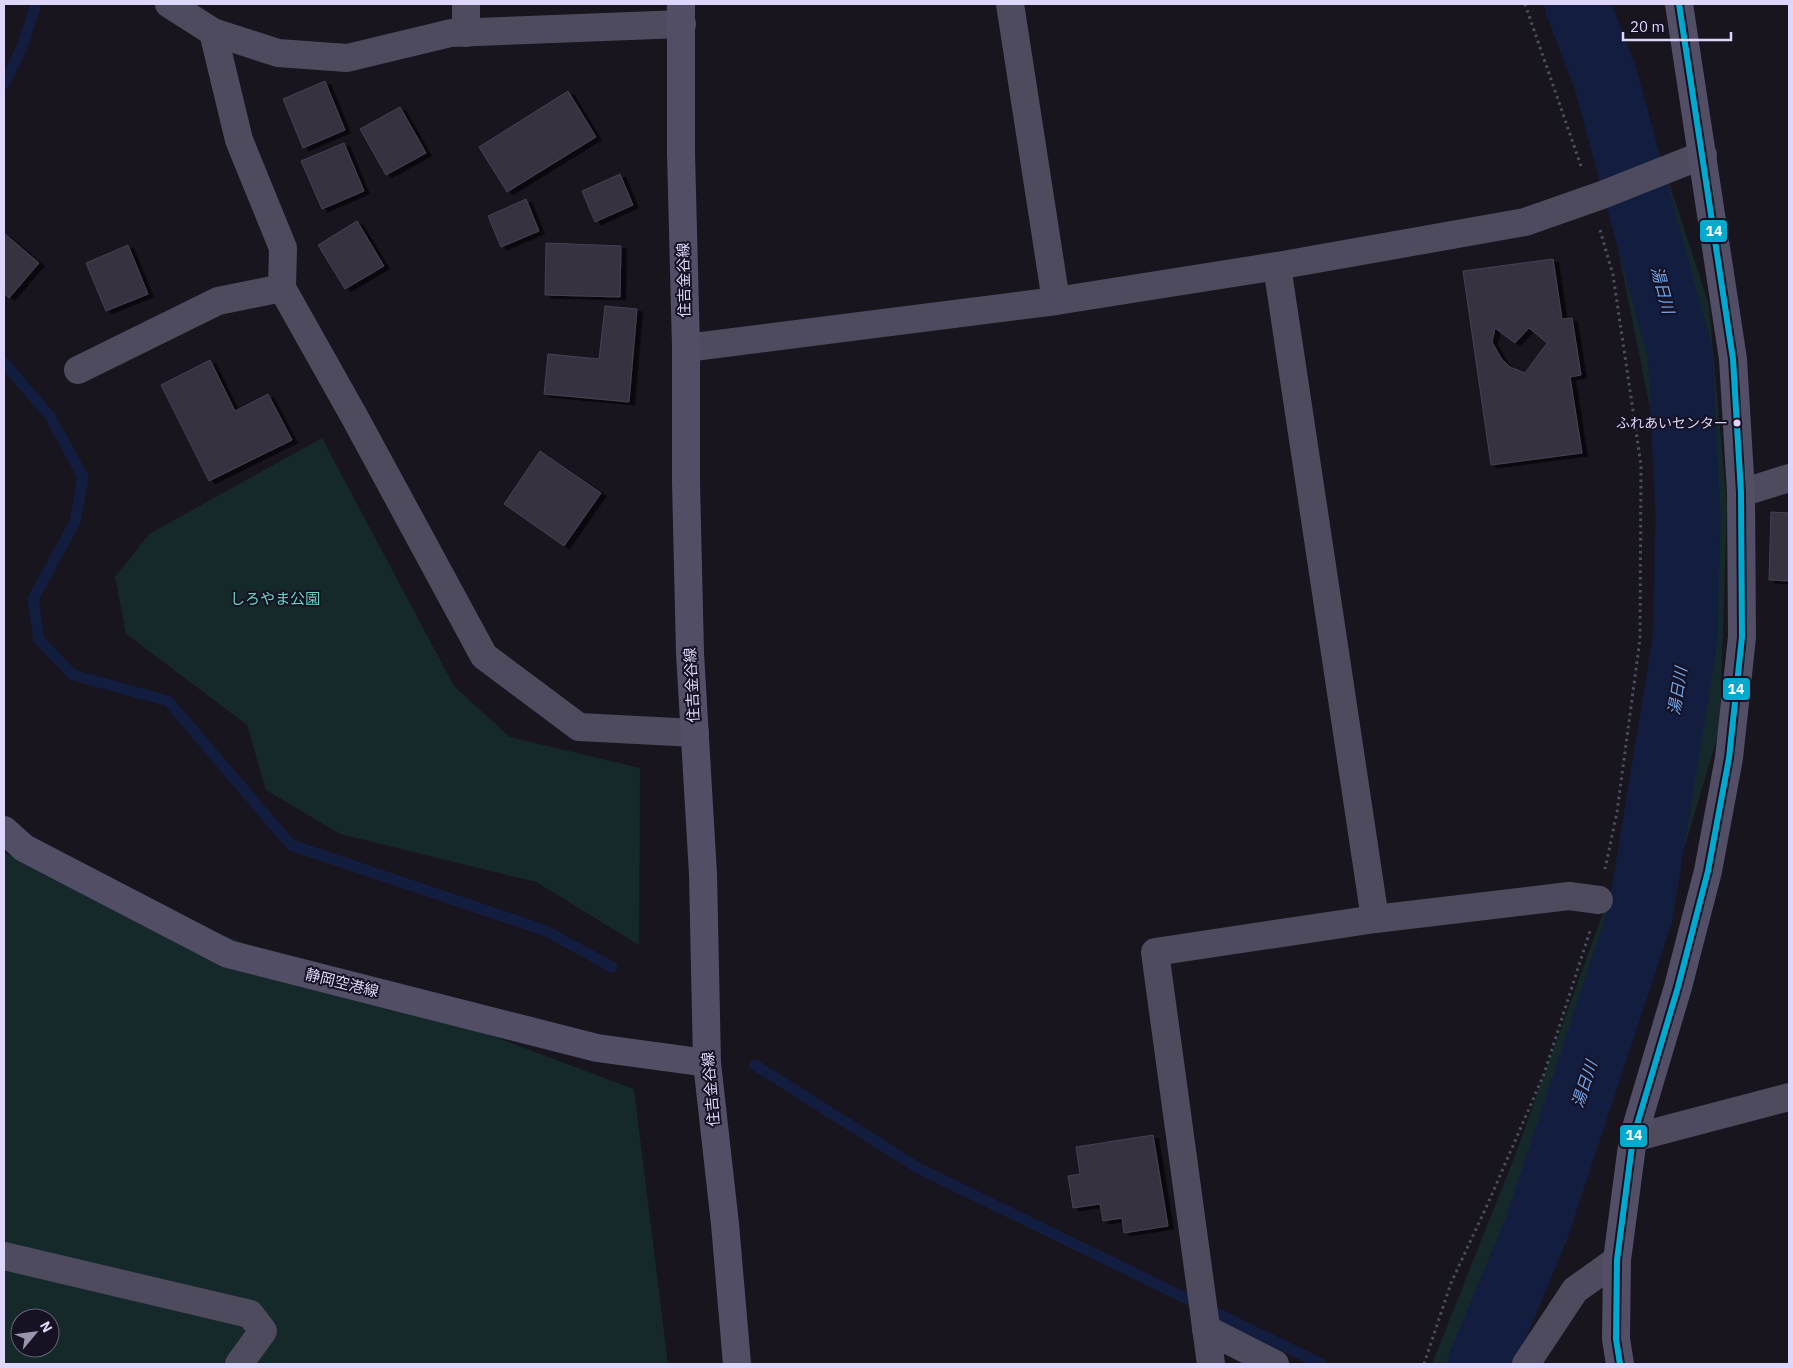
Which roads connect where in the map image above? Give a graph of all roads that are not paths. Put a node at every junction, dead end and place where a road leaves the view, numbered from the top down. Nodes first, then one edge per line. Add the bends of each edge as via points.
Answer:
1 (169, 4) edge
2 (466, 4) edge
3 (1010, 4) edge
4 (1679, 4) edge
5 (682, 14) edge
6 (213, 32) junction
7 (466, 33) junction
8 (1703, 155) junction
9 (1278, 266) junction
10 (282, 288) junction
11 (1056, 301) junction
12 (686, 348) junction
13 (78, 370) dead end
14 (1789, 478) edge
15 (1741, 493) junction
16 (695, 733) junction
17 (4, 830) edge
18 (1599, 900) road end
19 (1375, 919) junction
20 (707, 1063) junction
21 (1789, 1097) edge
22 (1633, 1138) junction
23 (4, 1256) edge
24 (1617, 1260) junction
25 (1205, 1325) junction
26 (239, 1364) edge
27 (737, 1364) edge
28 (1211, 1364) edge
29 (1275, 1364) edge
30 (1526, 1364) edge
31 (1620, 1364) edge

1 - 6 street
2 - 7 street
3 - 11 street
4 - 8 main road
5 - 7 street
5 - 12 main road, 住吉金谷線 via 681,153
6 - 7 street via 278,53 347,58
6 - 10 street via 239,140 283,248
8 - 9 street via 1525,222
8 - 15 main road via 1733,359
9 - 11 street
9 - 19 street
10 - 13 street via 218,301
10 - 16 street via 484,656 579,726
11 - 12 street
12 - 16 main road, 住吉金谷線 via 686,492
14 - 15 street
15 - 22 main road via 1742,637 1730,758 1708,871
16 - 20 main road, 住吉金谷線 via 703,874
17 - 20 main road, 静岡空港線 via 24,848 228,954 597,1048
18 - 19 street via 1570,896
19 - 25 street via 1155,952
20 - 27 main road, 住吉金谷線
21 - 22 street
22 - 24 main road
23 - 26 street via 250,1314 263,1332
24 - 30 street via 1575,1290
24 - 31 main road via 1616,1339
25 - 28 street
25 - 29 street

